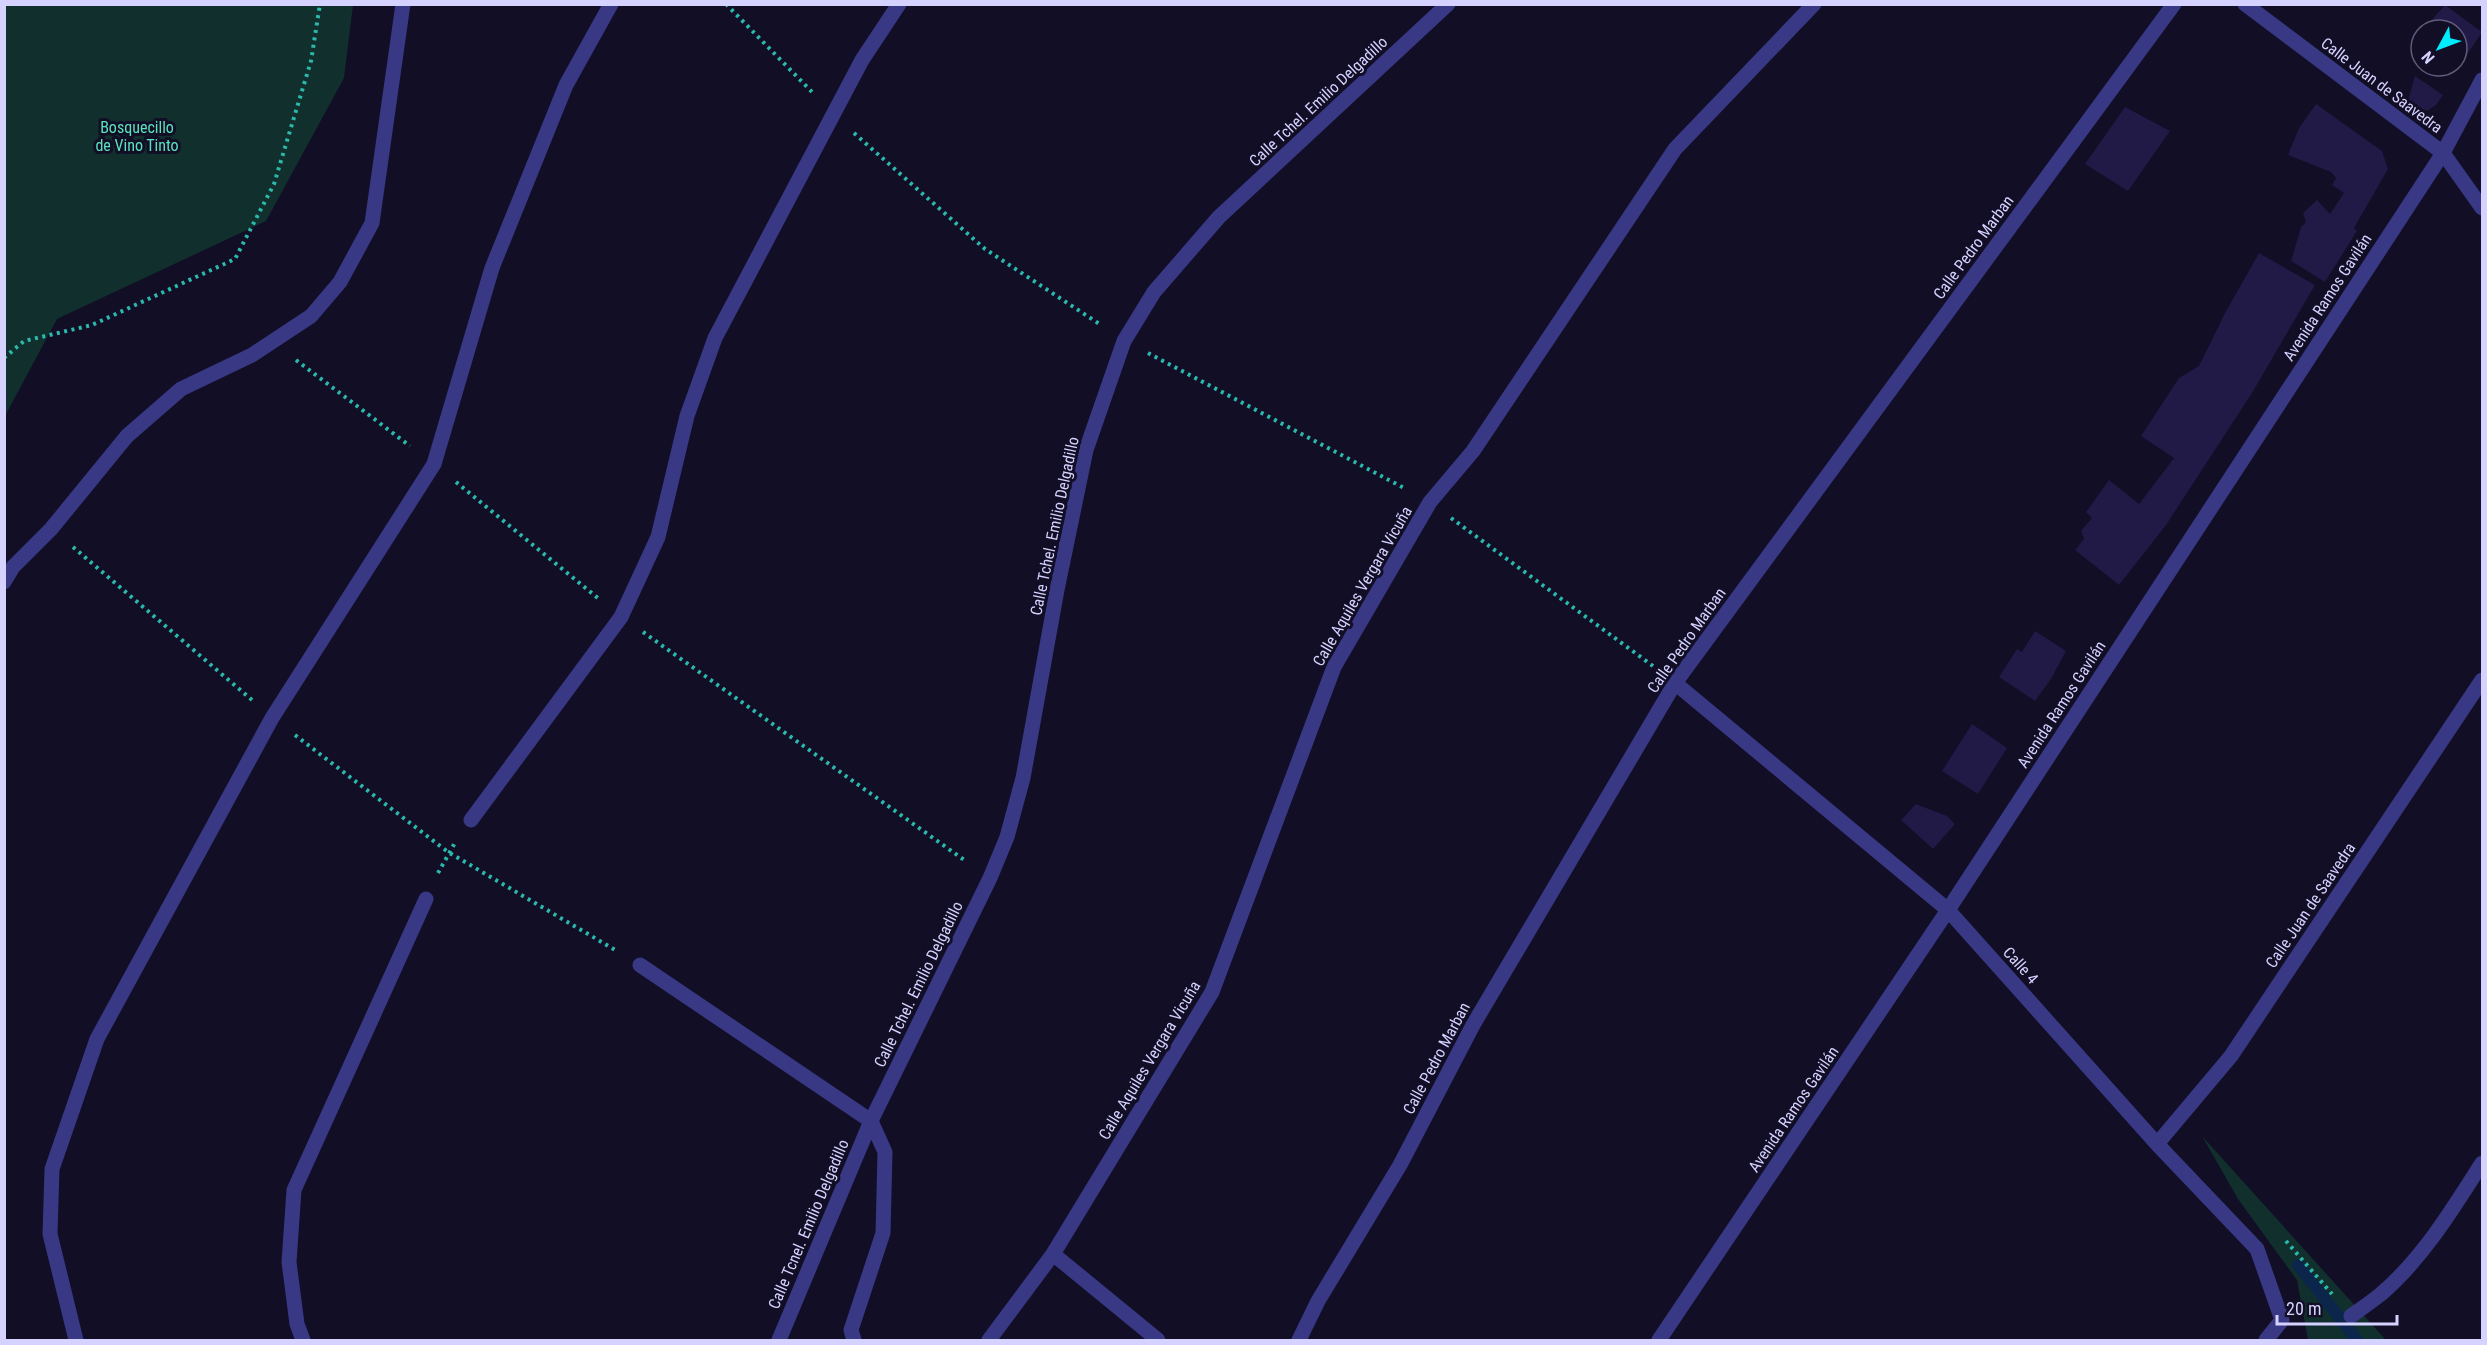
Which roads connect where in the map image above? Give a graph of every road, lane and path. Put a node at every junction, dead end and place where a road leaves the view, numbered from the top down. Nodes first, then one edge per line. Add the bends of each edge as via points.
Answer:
1 (320, 4) edge
2 (404, 4) edge
3 (611, 4) edge
4 (726, 4) edge
5 (899, 4) edge
6 (1448, 4) edge
7 (1814, 4) edge
8 (2174, 4) edge
9 (2245, 4) edge
10 (2482, 80) edge
11 (834, 114) junction
12 (2443, 153) junction
13 (2482, 208) edge
14 (1124, 341) junction
15 (4, 358) edge
16 (1430, 502) junction
17 (51, 529) junction
18 (4, 582) edge
19 (621, 617) junction
20 (2482, 680) edge
21 (1675, 683) junction
22 (272, 718) junction
23 (471, 820) joint
24 (448, 852) junction
25 (990, 878) junction
26 (426, 899) joint
27 (1948, 910) junction
28 (640, 965) joint
29 (871, 1121) junction
30 (2157, 1144) junction
31 (2482, 1163) edge
32 (2283, 1237) dead end
33 (1053, 1254) junction
34 (2351, 1316) joint
35 (76, 1341) edge
36 (303, 1341) edge
37 (779, 1341) edge
38 (854, 1341) edge
39 (989, 1341) edge
40 (1158, 1341) edge
41 (1299, 1341) edge
42 (1659, 1341) edge
43 (2266, 1341) edge

1 - 15 path via 311,61 274,184 236,259 92,325 24,341
2 - 17 street via 372,223 340,282 311,316 252,354 181,389 127,436
3 - 22 street via 566,85 492,268 434,464
4 - 11 path
5 - 11 street via 862,60
6 - 14 street, Calle Tchel. Emilio Delgadillo via 1219,217 1154,292
7 - 16 street, Calle Aquiles Vergara Vicuña via 1675,148 1473,451
8 - 21 street, Calle Pedro Marban
9 - 12 street, Calle Juan de Saavedra
10 - 12 street, Avenida Ramos Gavilán
11 - 14 path via 985,249
11 - 19 street via 715,338 687,416 658,537
12 - 13 street, Calle Juan de Saavedra
12 - 27 street, Avenida Ramos Gavilán
14 - 16 path
14 - 25 street, Calle Tchel. Emilio Delgadillo via 1086,450 1023,778 1007,837
16 - 21 path
16 - 33 street, Calle Aquiles Vergara Vicuña via 1334,667 1212,992
17 - 18 street via 13,567
17 - 22 path
19 - 23 street
19 - 25 path
20 - 30 street, Calle Juan de Saavedra via 2231,1056
21 - 27 street, Calle 4
21 - 41 street, Calle Pedro Marban via 1473,1025 1400,1165 1318,1301
22 - 24 path
22 - 35 street via 97,1039 52,1169 50,1234
23 - 24 path
24 - 26 path
24 - 28 path
25 - 29 street, Calle Tchel. Emilio Delgadillo
26 - 36 street via 294,1190 289,1262
27 - 30 street, Calle 4
27 - 42 street, Avenida Ramos Gavilán
28 - 29 street
29 - 37 street, Calle Tcnel. Emilio Delgadillo
29 - 38 street via 885,1152 883,1233 851,1330
30 - 43 street, Calle 4 via 2257,1249 2282,1320
31 - 34 street via 2414,1260 2382,1293
32 - 34 path
33 - 39 street, Calle Aquiles Vergara Vicuña
33 - 40 street

